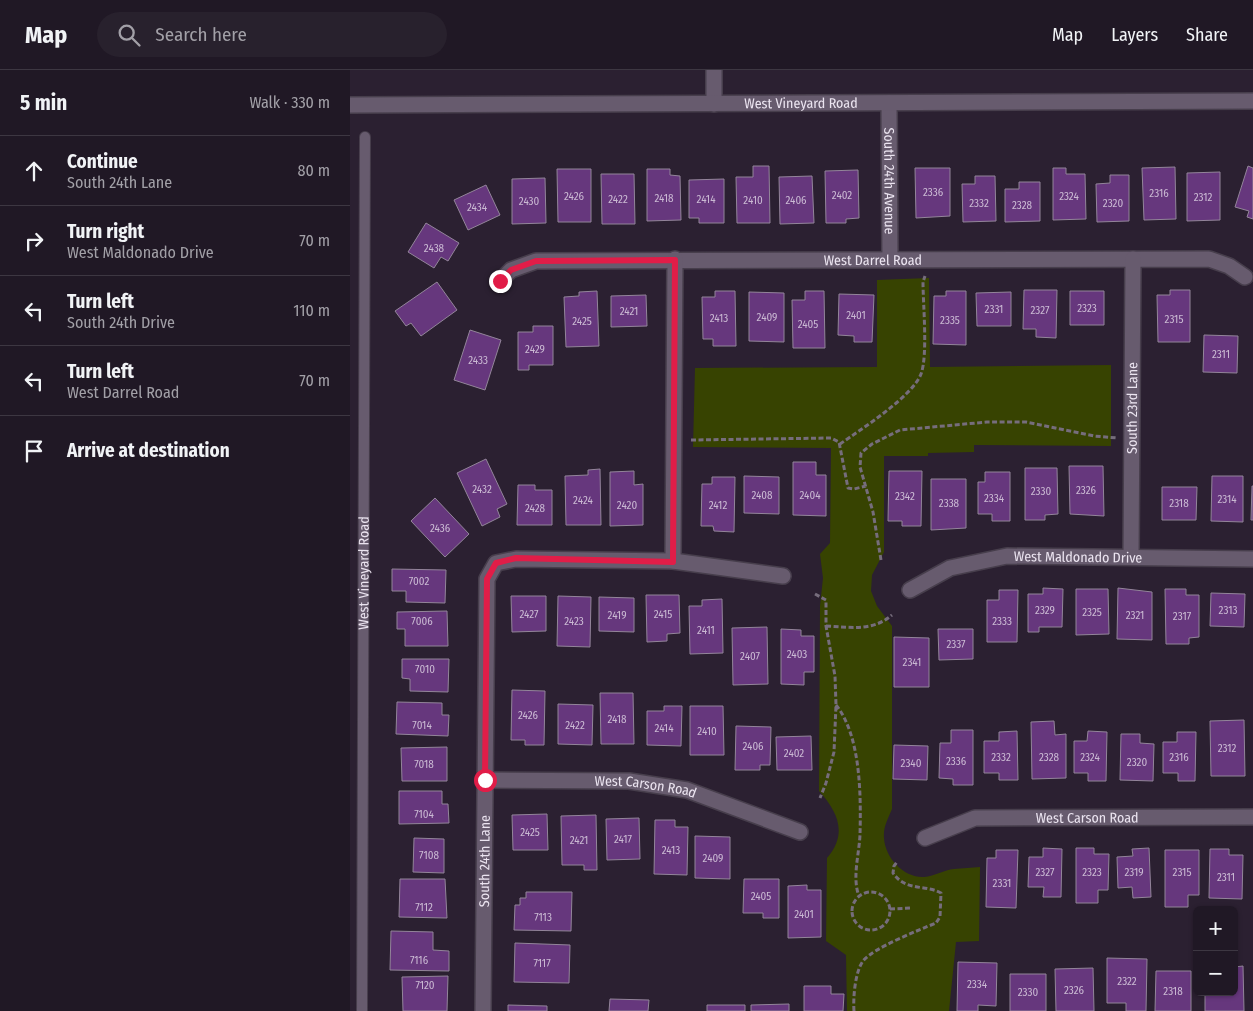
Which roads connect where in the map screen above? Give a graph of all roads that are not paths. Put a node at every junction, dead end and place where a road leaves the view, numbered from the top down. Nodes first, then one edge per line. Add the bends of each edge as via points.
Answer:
1 (714, 70) edge
2 (1253, 101) edge
3 (889, 103) junction
4 (714, 104) junction
5 (350, 105) edge
6 (365, 137) dead end
7 (890, 259) junction
8 (1133, 259) junction
9 (675, 260) junction
10 (1245, 277) dead end
11 (500, 281) dead end
12 (1131, 557) junction
13 (1253, 559) edge
14 (673, 562) junction
15 (783, 576) dead end
16 (910, 590) dead end
17 (485, 780) junction
18 (1253, 817) edge
19 (800, 832) dead end
20 (925, 838) dead end
21 (362, 1011) edge
22 (483, 1011) edge

1 - 4 street
2 - 3 street, West Vineyard Road
3 - 4 street, West Vineyard Road
3 - 7 street, South 24th Avenue
4 - 5 street, West Vineyard Road
6 - 21 lane, West Vineyard Road
7 - 8 street, West Darrel Road
7 - 9 street, West Darrel Road
8 - 10 street, West Darrel Road via 1209,259 1229,266
8 - 12 street, South 23rd Lane
9 - 11 street, West Darrel Road via 536,261 511,270
9 - 14 street
12 - 13 street, West Maldonado Drive
12 - 16 street, West Maldonado Drive via 1008,556 950,568
14 - 15 street
14 - 17 street, South 24th Lane via 516,558 496,563 487,579
17 - 19 street, West Carson Road via 629,781 687,790
17 - 22 street, South 24th Lane
18 - 20 street, West Carson Road via 975,818

